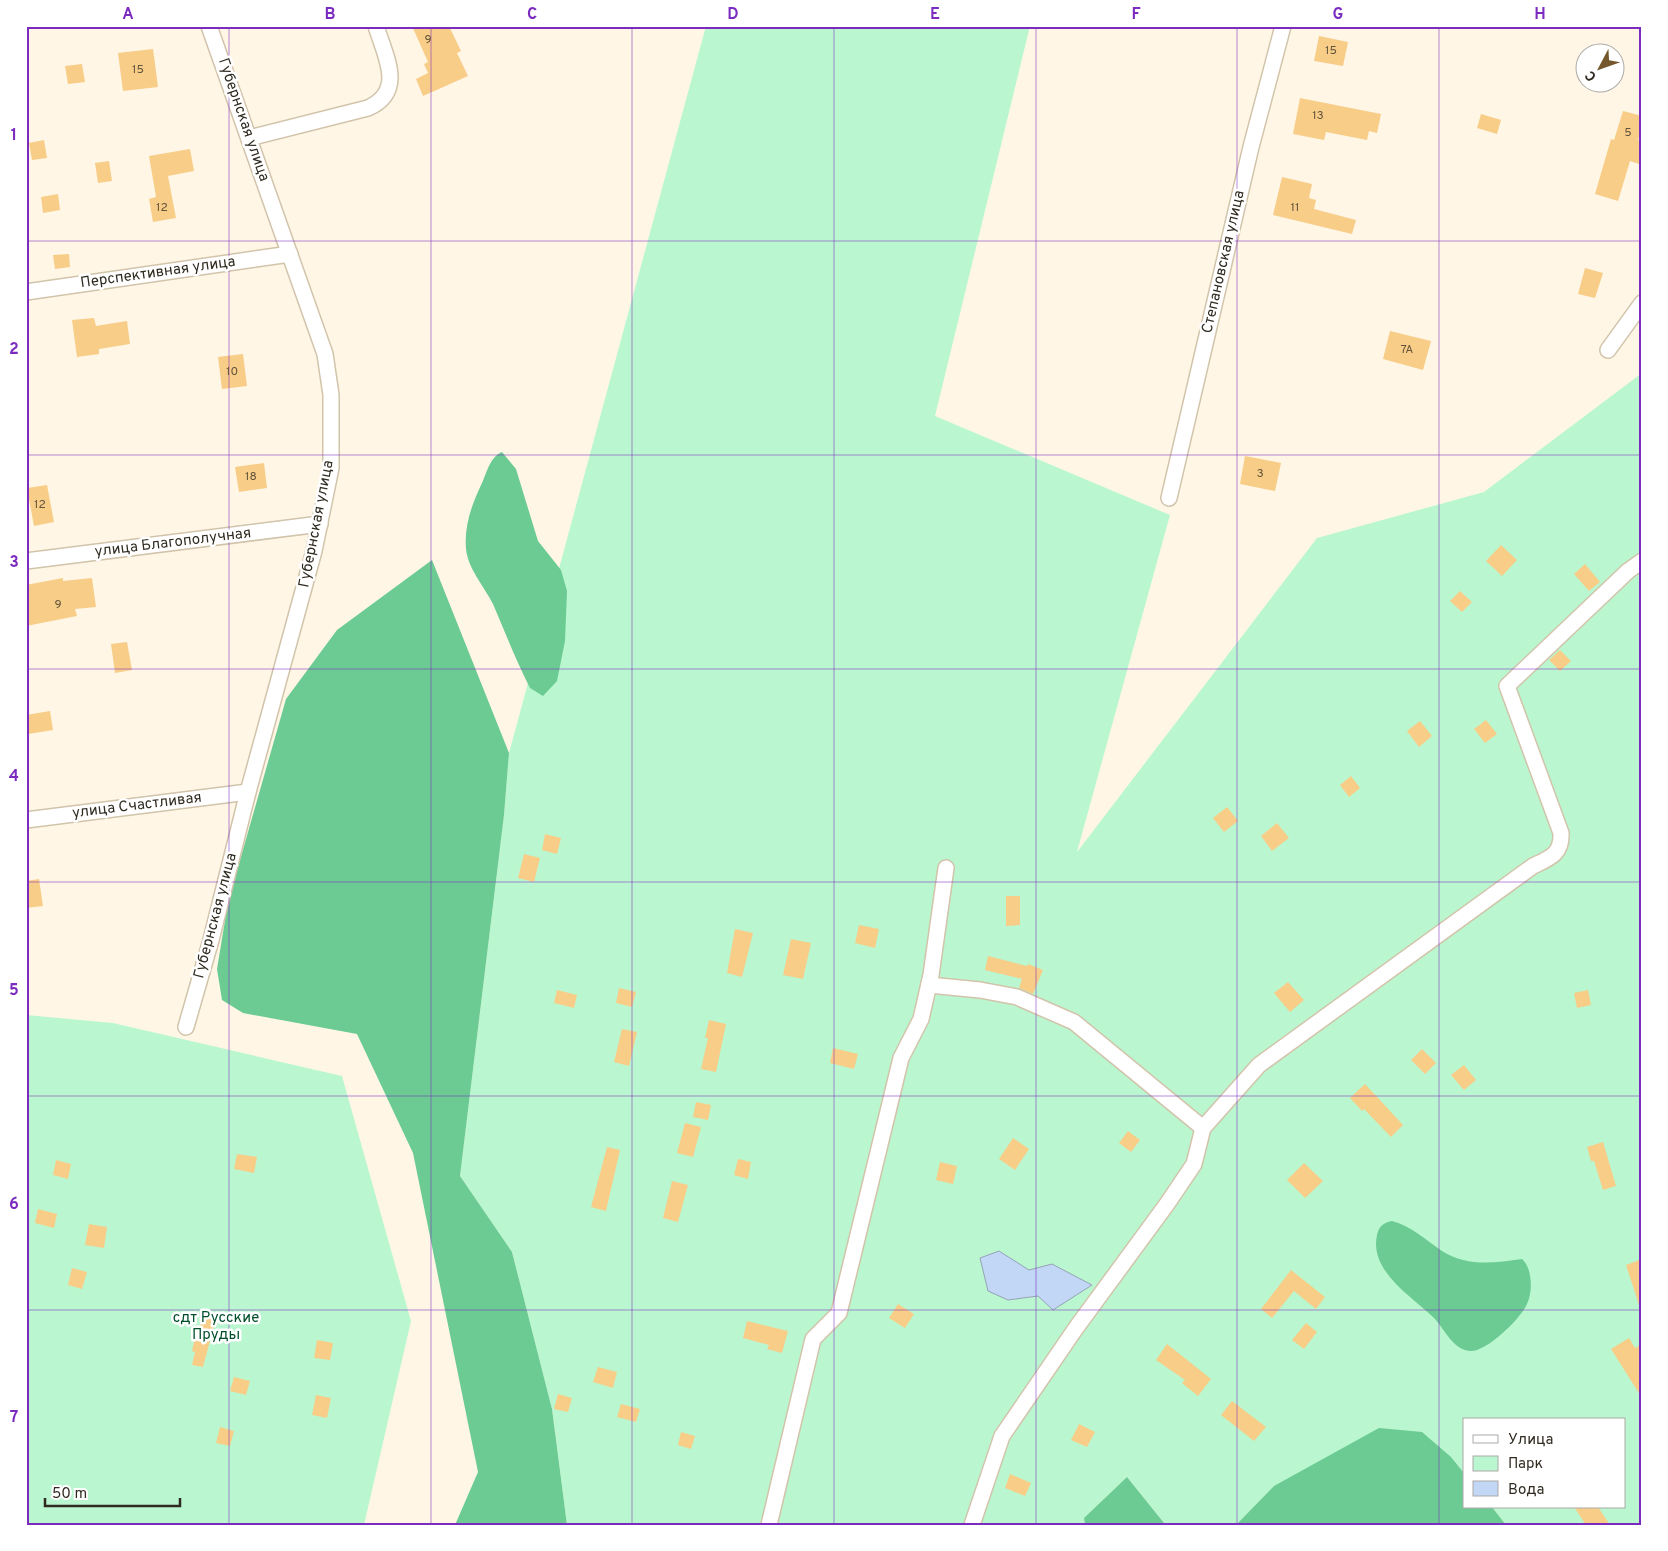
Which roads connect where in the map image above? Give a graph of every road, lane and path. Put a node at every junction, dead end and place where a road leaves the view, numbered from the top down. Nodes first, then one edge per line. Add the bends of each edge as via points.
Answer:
1 (209, 26) edge
2 (376, 26) edge
3 (1284, 26) edge
4 (249, 138) junction
5 (290, 254) junction
6 (26, 292) edge
7 (1642, 303) edge
8 (1608, 350) dead end
9 (1168, 498) dead end
10 (320, 524) junction
11 (26, 561) edge
12 (1642, 561) edge
13 (248, 792) junction
14 (26, 820) edge
15 (946, 868) dead end
16 (929, 985) junction
17 (186, 1027) dead end
18 (1203, 1128) junction
19 (769, 1525) edge
20 (972, 1525) edge

1 - 4 street, Губернская улица
2 - 4 street via 391,80 386,96 378,104
3 - 9 street, Степановская улица via 1251,147
4 - 5 street, Губернская улица
5 - 6 street, Перспективная улица
5 - 10 street, Губернская улица via 325,354 331,395 331,468
7 - 8 street
10 - 11 street, улица Благополучная
10 - 13 street, Губернская улица
12 - 18 street via 1507,686 1561,833 1558,851 1259,1065
13 - 14 street, улица Счастливая
13 - 17 street, Губернская улица
15 - 16 street
16 - 18 street via 1017,997 1074,1022
16 - 19 street via 921,1019 901,1058 839,1312 813,1339
18 - 20 street via 1194,1164 1002,1436

